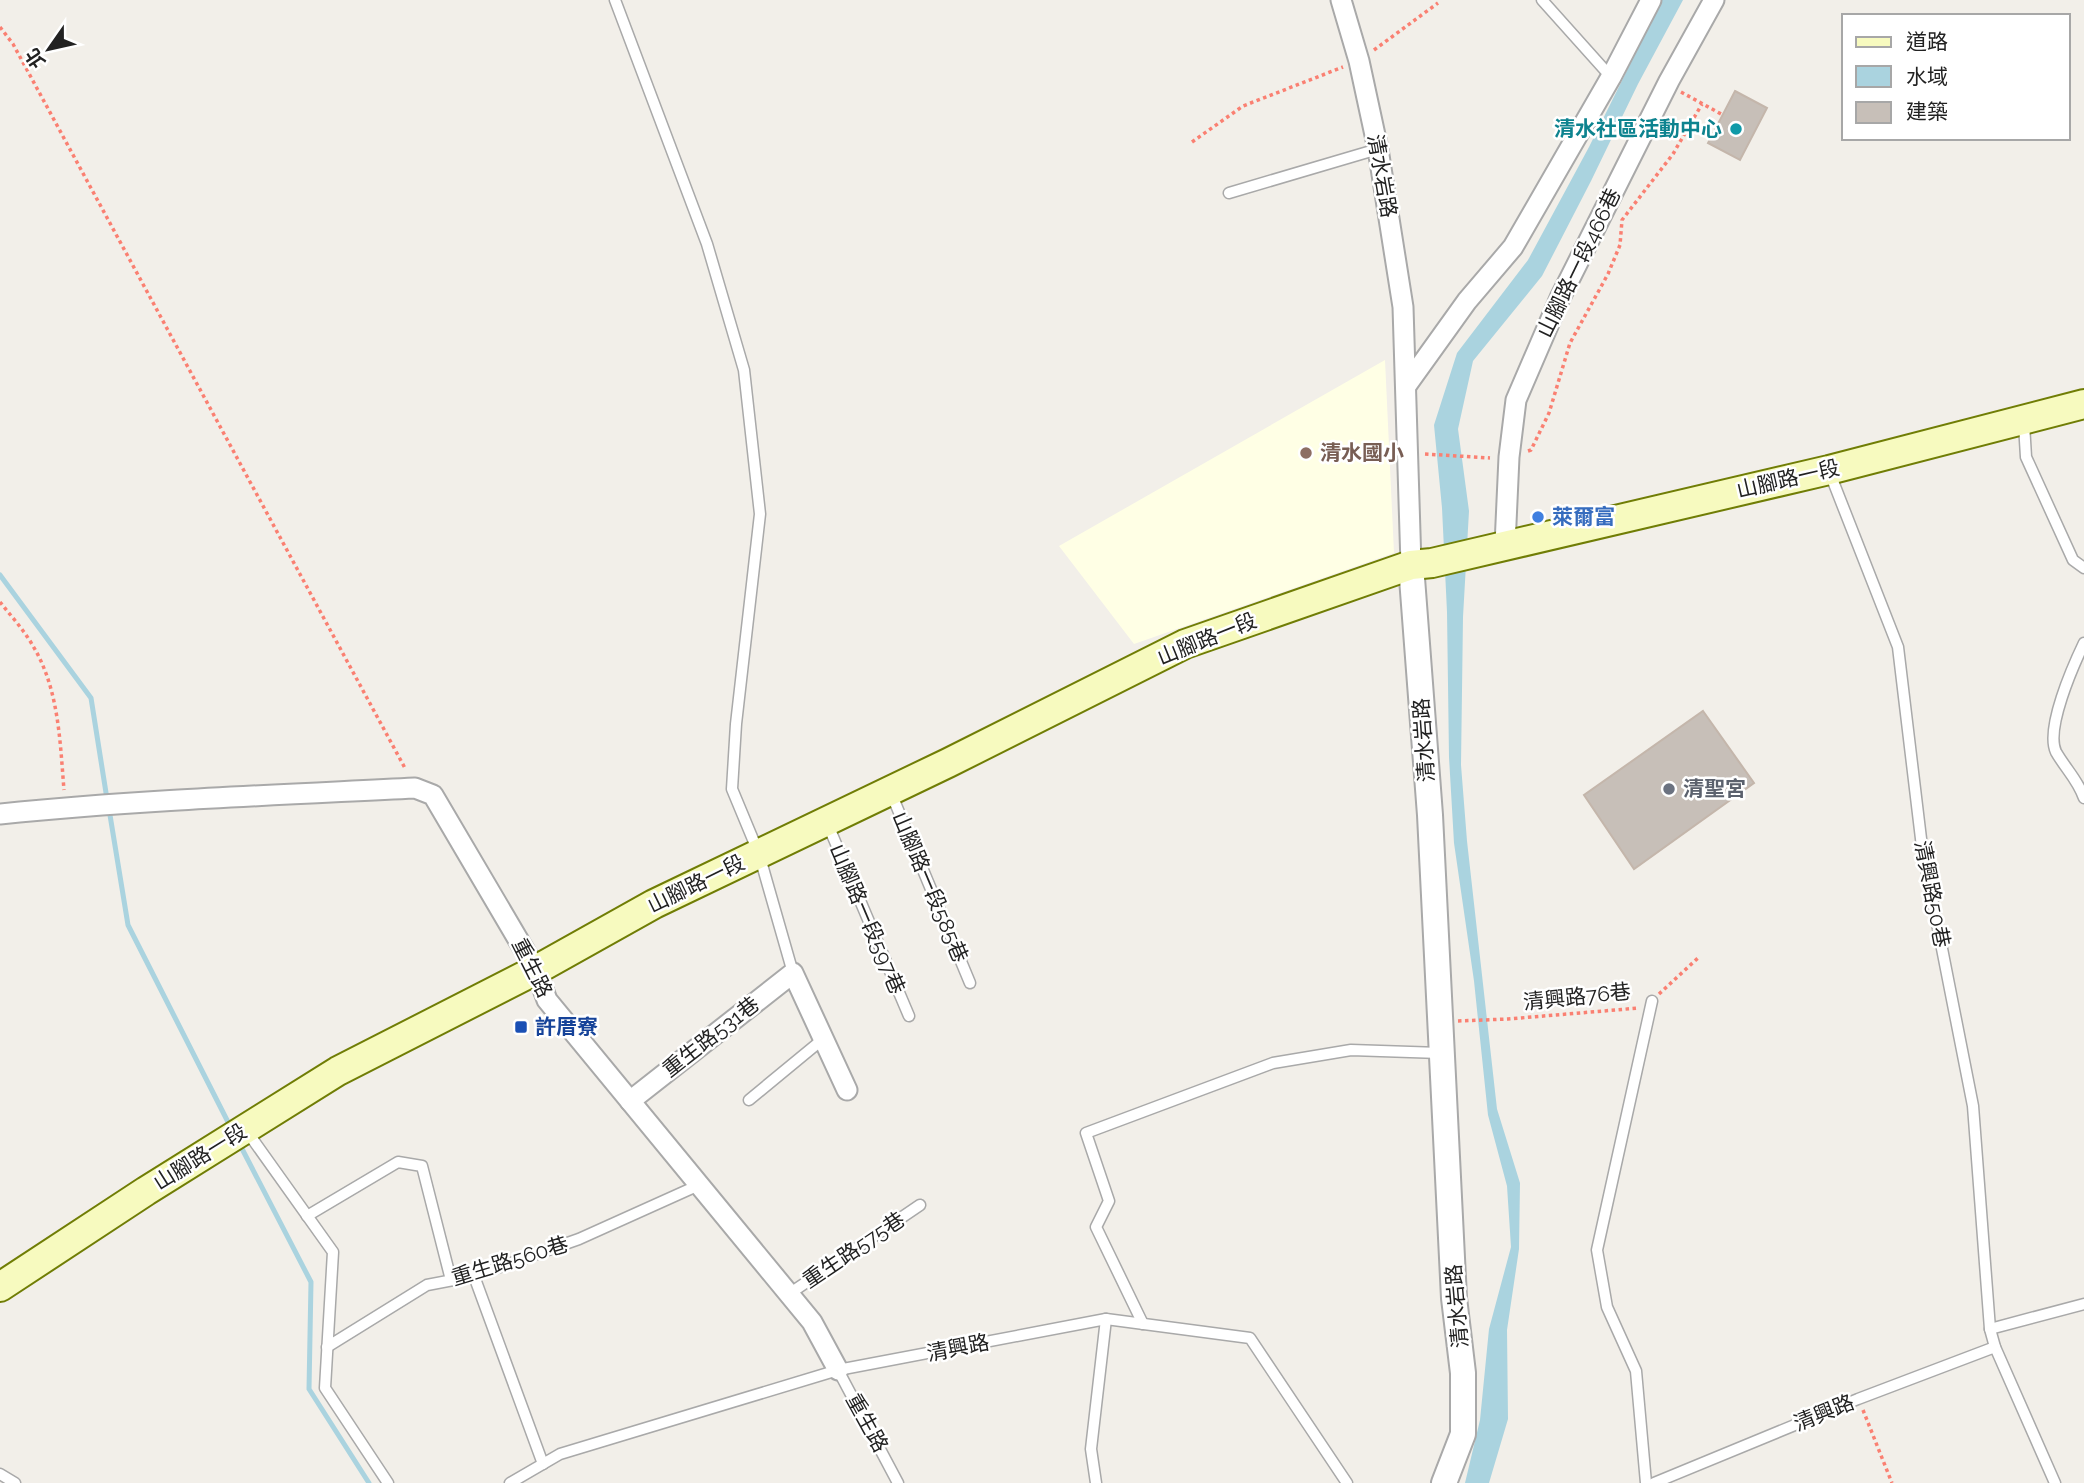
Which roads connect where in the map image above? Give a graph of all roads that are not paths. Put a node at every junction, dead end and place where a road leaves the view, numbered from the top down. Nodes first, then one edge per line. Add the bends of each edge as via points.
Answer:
1 (615, 0) edge
2 (1341, 0) edge
3 (1542, 0) edge
4 (1651, 0) edge
5 (1714, 0) edge
6 (1611, 77) junction
7 (1378, 149) junction
8 (1229, 193) dead end
9 (1406, 386) junction
10 (2084, 404) edge
11 (2024, 419) junction
12 (1829, 470) junction
13 (1497, 547) junction
14 (1422, 564) junction
15 (2084, 568) edge
16 (2084, 643) edge
17 (890, 791) junction
18 (2084, 798) edge
19 (0, 814) edge
20 (826, 821) junction
21 (759, 854) junction
22 (536, 970) junction
23 (793, 973) junction
24 (970, 983) dead end
25 (1652, 1001) road end
26 (909, 1016) dead end
27 (823, 1039) junction
28 (1442, 1053) junction
29 (847, 1090) dead end
30 (749, 1100) dead end
31 (629, 1101) junction
32 (245, 1129) junction
33 (699, 1185) junction
34 (920, 1205) dead end
35 (307, 1216) junction
36 (474, 1276) junction
37 (451, 1280) junction
38 (0, 1287) edge
39 (789, 1294) junction
40 (2084, 1304) edge
41 (1106, 1319) junction
42 (1143, 1324) junction
43 (1990, 1329) junction
44 (327, 1347) junction
45 (1995, 1347) junction
46 (838, 1370) junction
47 (543, 1464) junction
48 (0, 1474) edge
49 (15, 1483) edge
50 (388, 1483) edge
51 (510, 1483) edge
52 (898, 1483) edge
53 (1096, 1483) edge
54 (1347, 1483) edge
55 (1444, 1483) edge
56 (1646, 1483) edge
57 (1654, 1483) edge
58 (2055, 1483) edge

1 - 21 lane via 707,244 744,370 760,514 732,789
2 - 7 street, 清水岩路
3 - 6 lane
4 - 6 street
5 - 13 street, 山腳路一段466巷 via 1560,298 1516,400
6 - 9 street via 1514,247 1467,301
7 - 8 lane
7 - 9 street, 清水岩路 via 1403,307
9 - 14 street, 清水岩路
10 - 11 main road, 山腳路一段
11 - 12 main road, 山腳路一段
11 - 15 lane via 2026,457 2073,560
12 - 13 main road, 山腳路一段
12 - 43 lane, 清興路50巷 via 1898,647 1922,847 1973,1106
13 - 14 main road, 山腳路一段
14 - 17 main road, 山腳路一段 via 1185,644
14 - 28 street, 清水岩路
16 - 18 lane via 2067,680 2052,738
17 - 20 main road, 山腳路一段
17 - 24 lane, 山腳路一段585巷
19 - 22 street, 重生路 via 415,788 433,795
20 - 21 main road, 山腳路一段
20 - 26 lane, 山腳路一段597巷
21 - 22 main road, 山腳路一段 via 654,904
21 - 23 lane
22 - 31 street, 重生路 via 547,1000
22 - 32 main road, 山腳路一段 via 338,1071
23 - 27 street
23 - 31 street, 重生路531巷
25 - 56 lane via 1597,1250 1607,1307 1636,1371
27 - 29 street
27 - 30 lane
28 - 42 lane via 1351,1050 1273,1063 1086,1133 1109,1201 1096,1227
28 - 55 street, 清水岩路 via 1454,1298 1463,1373 1463,1434
31 - 33 street, 重生路
32 - 35 lane
32 - 38 main road, 山腳路一段
33 - 36 lane, 重生路560巷 via 579,1239
33 - 39 street, 重生路
34 - 39 lane, 重生路575巷
35 - 37 lane via 398,1162 422,1166
35 - 44 lane via 333,1252
36 - 37 lane, 重生路560巷
36 - 47 lane
37 - 44 lane, 重生路560巷 via 427,1285
39 - 46 street, 重生路 via 812,1322
40 - 43 lane
41 - 42 lane, 清興路
41 - 46 lane, 清興路
41 - 53 lane via 1091,1449
42 - 54 lane, 清興路 via 1250,1338
43 - 45 lane, 清興路50巷
44 - 50 lane via 325,1388
45 - 57 lane, 清興路
45 - 58 lane, 清興路50巷
46 - 47 lane, 清興路 via 560,1454
46 - 52 lane, 重生路
47 - 51 lane, 清興路
48 - 49 lane

